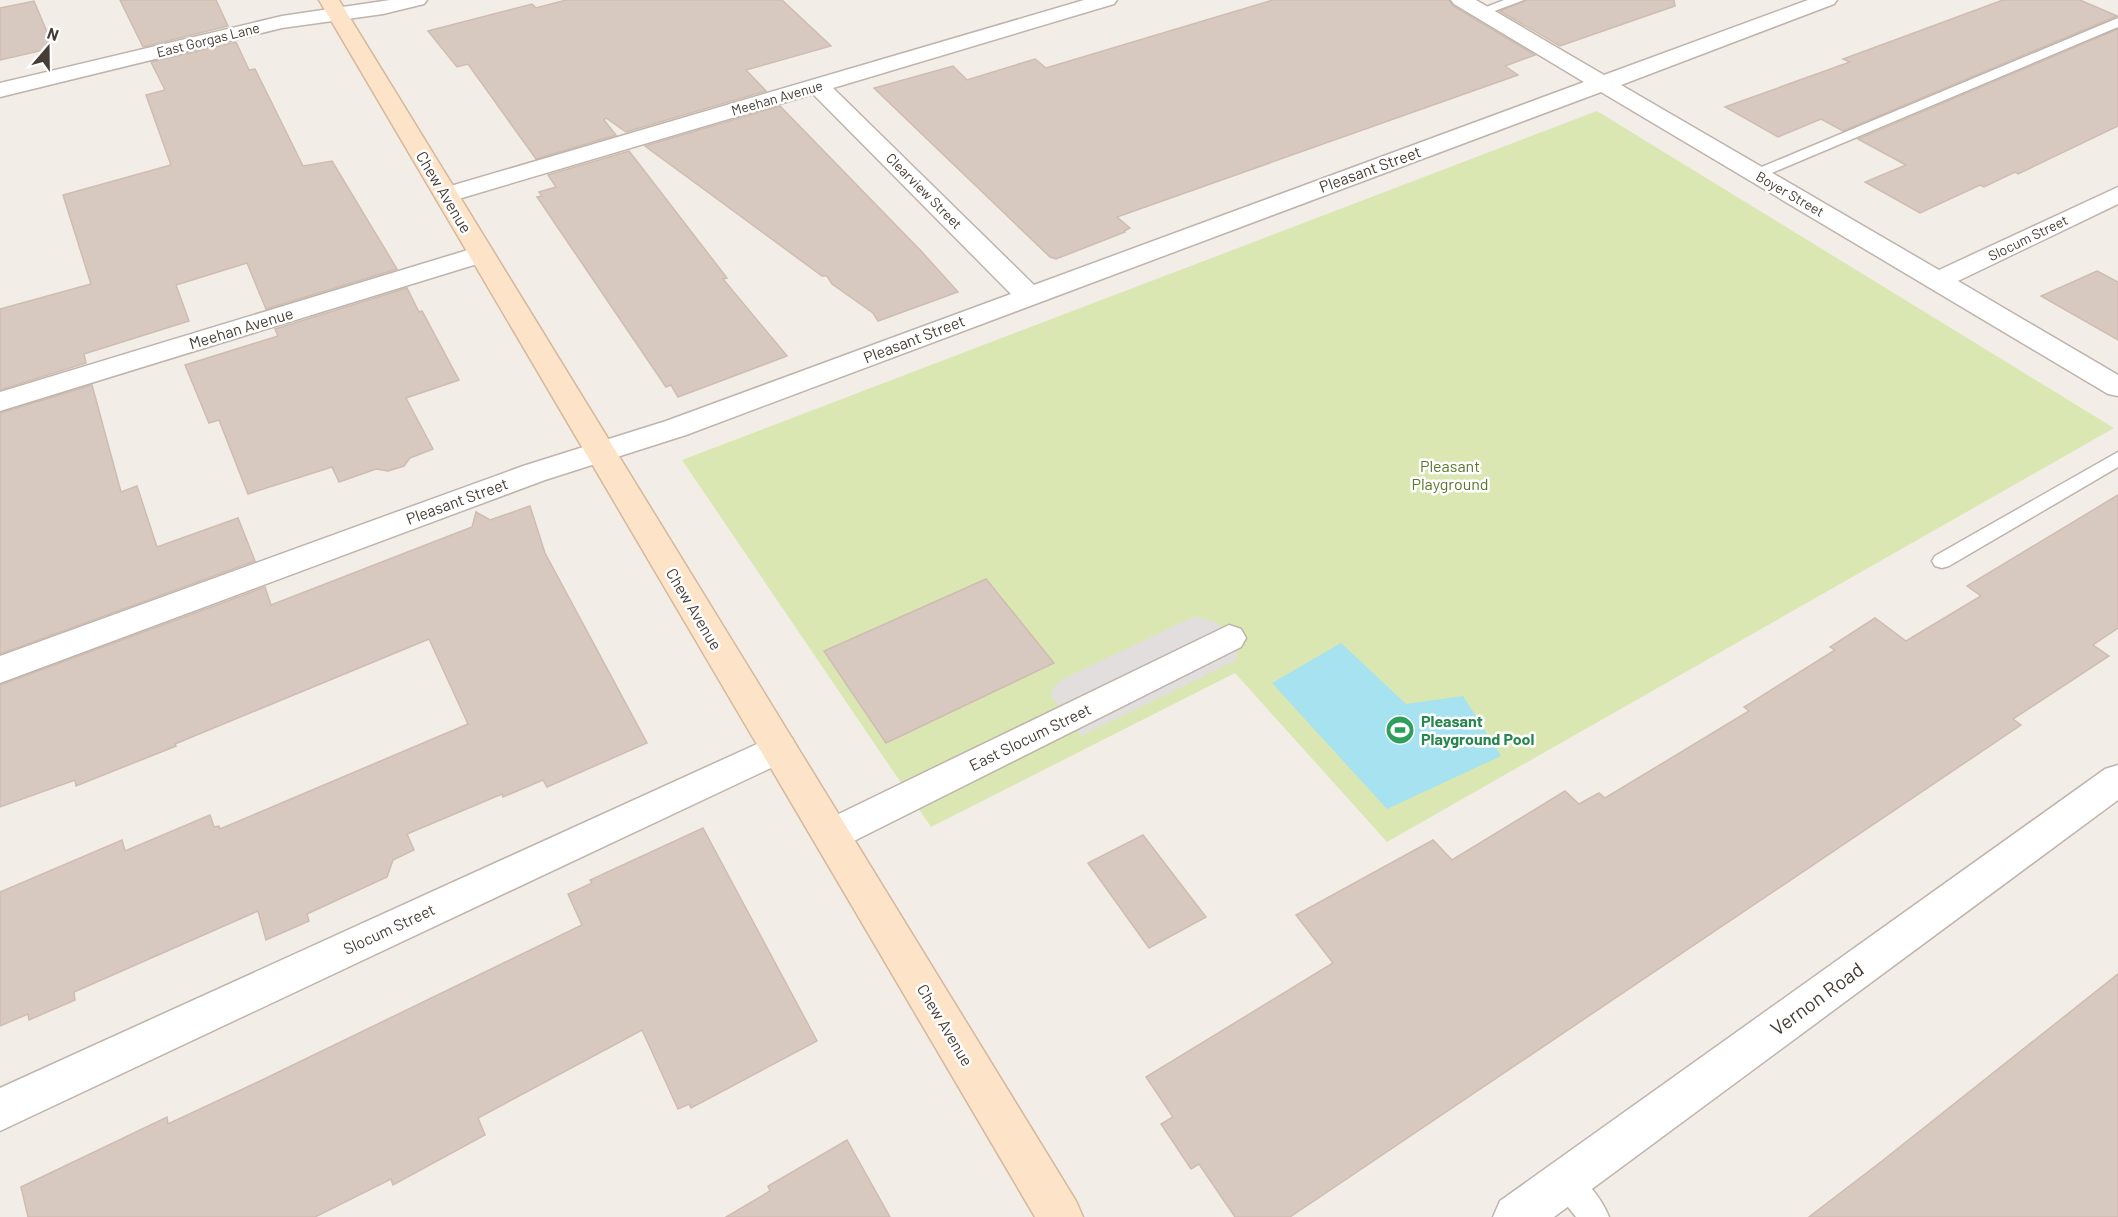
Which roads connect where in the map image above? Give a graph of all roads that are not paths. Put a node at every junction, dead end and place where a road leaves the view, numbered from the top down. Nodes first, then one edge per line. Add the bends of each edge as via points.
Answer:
1 (417, 0) edge
2 (1107, 0) edge
3 (1516, 0) edge
4 (1827, 0) edge
5 (1471, 6) edge
6 (333, 7) edge
7 (2118, 22) edge
8 (1602, 83) junction
9 (818, 86) junction
10 (0, 90) edge
11 (1757, 174) junction
12 (2118, 194) edge
13 (446, 195) junction
14 (482, 254) junction
15 (1938, 281) junction
16 (1029, 296) junction
17 (2118, 387) edge
18 (0, 402) edge
19 (600, 452) junction
20 (2118, 458) edge
21 (1942, 561) dead end
22 (1229, 638) dead end
23 (0, 670) edge
24 (779, 748) junction
25 (2118, 780) edge
26 (831, 836) junction
27 (0, 1110) edge
28 (1565, 1181) junction
29 (1060, 1217) edge
30 (1516, 1217) edge
31 (1595, 1217) edge

1 - 6 street, East Gorgas Lane via 383,8
2 - 9 street, Meehan Avenue
3 - 5 lane
4 - 8 street, Pleasant Street
5 - 8 street, Boyer Street
6 - 10 street, East Gorgas Lane
6 - 13 street, Chew Avenue
7 - 11 lane
8 - 11 street, Boyer Street
8 - 16 street, Pleasant Street
9 - 13 street, Meehan Avenue
9 - 16 street, Clearview Street
11 - 15 street, Boyer Street
12 - 15 street, Slocum Street
13 - 14 street, Chew Avenue
14 - 18 street, Meehan Avenue
14 - 19 street, Chew Avenue
15 - 17 street, Boyer Street
16 - 19 street, Pleasant Street via 676,428
19 - 23 street, Pleasant Street via 534,472
19 - 24 street, Chew Avenue
20 - 21 lane
22 - 26 street, East Slocum Street
24 - 26 street, Chew Avenue
24 - 27 street, Slocum Street
25 - 28 street, Vernon Road
26 - 29 street, Chew Avenue
28 - 30 street, Vernon Road
28 - 31 lane

